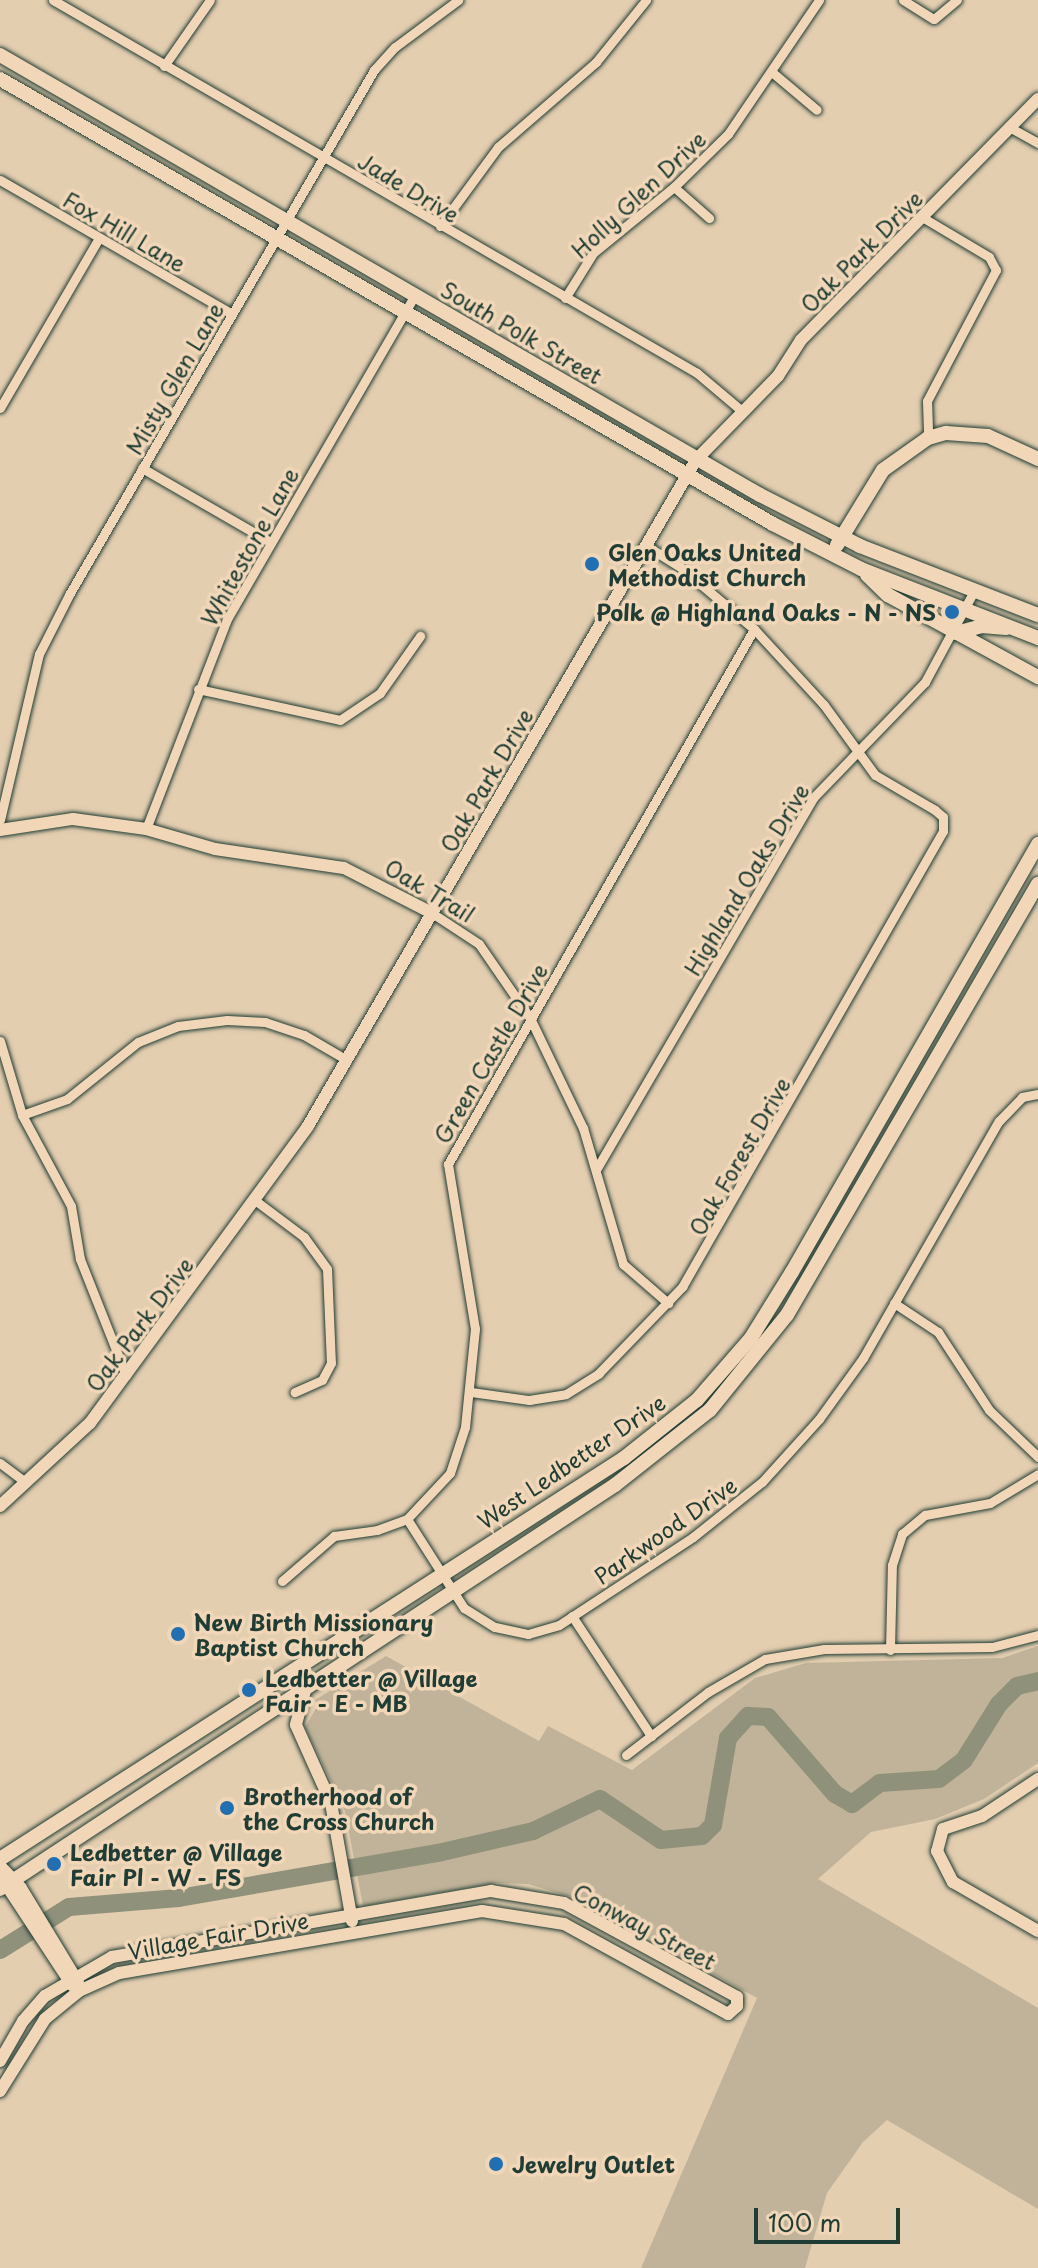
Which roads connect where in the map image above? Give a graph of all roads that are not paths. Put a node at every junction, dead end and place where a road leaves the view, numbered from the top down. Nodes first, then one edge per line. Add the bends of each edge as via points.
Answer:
1 (53, 0) edge
2 (210, 0) edge
3 (458, 0) edge
4 (646, 0) edge
5 (819, 0) edge
6 (903, 0) edge
7 (957, 0) edge
8 (0, 55) edge
9 (18, 65) junction
10 (164, 66) junction
11 (773, 73) junction
12 (2, 84) edge
13 (1038, 99) edge
14 (817, 110) dead end
15 (1011, 128) junction
16 (1038, 143) edge
17 (323, 156) junction
18 (0, 180) edge
19 (674, 187) junction
20 (922, 217) junction
21 (709, 218) dead end
22 (286, 220) junction
23 (440, 226) junction
24 (99, 238) junction
25 (275, 238) junction
26 (414, 296) junction
27 (565, 298) junction
28 (404, 313) junction
29 (232, 314) junction
30 (593, 398) junction
31 (0, 408) edge
32 (742, 411) junction
33 (584, 416) junction
34 (928, 438) junction
35 (1038, 459) edge
36 (696, 460) junction
37 (142, 468) junction
38 (687, 475) junction
39 (841, 538) junction
40 (270, 542) junction
41 (645, 545) junction
42 (832, 555) junction
43 (861, 569) junction
44 (975, 587) junction
45 (967, 608) junction
46 (1038, 615) edge
47 (754, 629) junction
48 (1019, 630) junction
49 (955, 633) junction
50 (420, 636) dead end
51 (1038, 638) edge
52 (1038, 677) edge
53 (198, 689) junction
54 (856, 751) junction
55 (0, 820) edge
56 (146, 829) junction
57 (0, 830) edge
58 (1038, 844) edge
59 (1033, 863) edge
60 (1038, 884) edge
61 (432, 913) junction
62 (530, 1018) junction
63 (0, 1041) edge
64 (347, 1060) junction
65 (1038, 1094) edge
66 (22, 1115) junction
67 (597, 1168) junction
68 (256, 1201) junction
69 (792, 1272) junction
70 (808, 1280) junction
71 (668, 1303) junction
72 (894, 1303) junction
73 (126, 1375) junction
74 (295, 1392) dead end
75 (471, 1392) junction
76 (1038, 1457) edge
77 (0, 1463) edge
78 (1038, 1474) edge
79 (25, 1482) junction
80 (0, 1506) edge
81 (407, 1519) junction
82 (441, 1574) junction
83 (282, 1581) dead end
84 (452, 1593) junction
85 (572, 1616) junction
86 (1038, 1635) edge
87 (890, 1650) junction
88 (306, 1687) junction
89 (651, 1736) junction
90 (626, 1755) dead end
91 (1038, 1779) edge
92 (0, 1859) edge
93 (0, 1866) edge
94 (9, 1886) edge
95 (351, 1914) junction
96 (354, 1931) junction
97 (1038, 1931) edge
98 (68, 1973) junction
99 (79, 1991) junction
100 (0, 2061) edge
101 (0, 2091) edge

1 - 10 street, Jade Drive
2 - 10 street
3 - 17 street, Misty Glen Lane via 382,58
4 - 23 street via 596,62 498,147
5 - 11 street, Holly Glen Drive
6 - 7 street via 928,18
8 - 9 main road, South Polk Street
9 - 12 street
9 - 22 main road, South Polk Street
10 - 17 street, Jade Drive
11 - 14 street
11 - 19 street, Holly Glen Drive via 719,144
12 - 25 main road, South Polk Street
13 - 15 street, Oak Park Drive
15 - 16 street
15 - 20 street, Oak Park Drive
17 - 22 street, Misty Glen Lane
17 - 23 street, Jade Drive
18 - 24 street, Fox Hill Lane
19 - 21 street
19 - 27 street, Holly Glen Drive via 593,253
20 - 32 street, Oak Park Drive via 801,340 778,376
20 - 34 street via 989,257 996,270 927,401
22 - 25 street, Misty Glen Lane
22 - 26 main road, South Polk Street
23 - 27 street, Jade Drive
24 - 29 street, Fox Hill Lane
24 - 31 street
25 - 28 main road, South Polk Street
25 - 29 street, Misty Glen Lane
26 - 28 street, Whitestone Lane
26 - 30 main road, South Polk Street
27 - 32 street, Jade Drive via 697,373
28 - 33 main road, South Polk Street
28 - 40 street, Whitestone Lane
29 - 37 street, Misty Glen Lane
30 - 33 main road
30 - 36 main road, South Polk Street
32 - 36 street, Oak Park Drive
33 - 38 main road, South Polk Street
34 - 35 main road via 946,433 988,436
34 - 39 main road via 883,470
36 - 38 street, Oak Park Drive
36 - 39 main road, South Polk Street
37 - 40 street
37 - 55 street, Misty Glen Lane via 39,654
38 - 41 street, Oak Park Drive
38 - 42 main road, South Polk Street
39 - 42 main road
39 - 44 main road, South Polk Street
40 - 53 street, Whitestone Lane via 227,619
41 - 47 street via 689,573
41 - 61 street, Oak Park Drive
42 - 43 main road, South Polk Street
43 - 45 main road, South Polk Street
43 - 49 main road via 888,595
44 - 45 street, Highland Oaks Drive
44 - 46 main road, South Polk Street
45 - 48 main road, South Polk Street
45 - 49 street, Highland Oaks Drive
47 - 54 street via 824,705
47 - 62 street, Green Castle Drive
48 - 49 main road via 988,626
48 - 51 main road, South Polk Street
49 - 52 main road
49 - 54 street, Highland Oaks Drive via 909,702
50 - 53 street via 380,693 340,720
53 - 56 street, Whitestone Lane
54 - 67 street, Highland Oaks Drive via 798,821
54 - 71 street, Oak Forest Drive via 884,782 943,817 943,831 700,1259
56 - 57 street, Oak Trail via 73,819
56 - 61 street, Oak Trail via 215,849 344,868
58 - 59 main road, West Ledbetter Drive
59 - 69 main road, West Ledbetter Drive
60 - 70 main road, West Ledbetter Drive
61 - 62 street, Oak Trail via 479,944
61 - 64 street, Oak Park Drive
62 - 67 street, Oak Trail via 558,1068
62 - 75 street, Green Castle Drive via 453,1153 446,1176 470,1278 475,1329
63 - 66 street
64 - 66 street via 304,1035 265,1022 178,1026 138,1042 67,1099
64 - 68 street, Oak Park Drive
65 - 72 street, Parkwood Drive via 1022,1097 999,1121
66 - 73 street via 71,1206 80,1259
67 - 71 street, Oak Trail via 623,1264
68 - 73 street, Oak Park Drive
68 - 74 street via 304,1237 327,1269 331,1363 322,1380
69 - 70 main road
69 - 82 main road, West Ledbetter Drive via 723,1373 663,1429
70 - 84 main road, West Ledbetter Drive via 737,1381 675,1443
71 - 75 street, Oak Forest Drive via 599,1373 566,1394 529,1400
72 - 76 street via 938,1332 989,1410
72 - 85 street, Parkwood Drive via 842,1390 762,1482 693,1537
73 - 79 street, Oak Park Drive via 74,1440
75 - 81 street, Green Castle Drive via 450,1473
77 - 79 street
78 - 87 street via 1008,1496 925,1515 902,1534 892,1565
79 - 80 street, Oak Park Drive
81 - 82 street, Parkwood Drive
81 - 83 street, Green Castle Drive via 334,1536
82 - 84 street, Parkwood Drive
82 - 92 main road, West Ledbetter Drive
84 - 85 street, Parkwood Drive via 479,1619 512,1632 545,1631
84 - 88 main road, West Ledbetter Drive
85 - 89 street
86 - 87 street via 992,1647
87 - 89 street via 824,1649 765,1659 735,1673
88 - 94 main road, West Ledbetter Drive
88 - 95 street via 296,1725 338,1828
89 - 90 street
91 - 97 street via 982,1816 938,1833 943,1867 953,1882
93 - 94 street
94 - 98 street
95 - 96 street
95 - 96 street, Conway Street via 491,1891 564,1903 737,1997 737,2006 728,2014 564,1924 536,1917 482,1911
95 - 98 street, Village Fair Drive via 132,1951
96 - 99 street, Village Fair Drive via 140,1966
98 - 99 street
98 - 100 street, Village Fair Drive via 23,2021
99 - 101 street, Village Fair Drive via 45,2019

